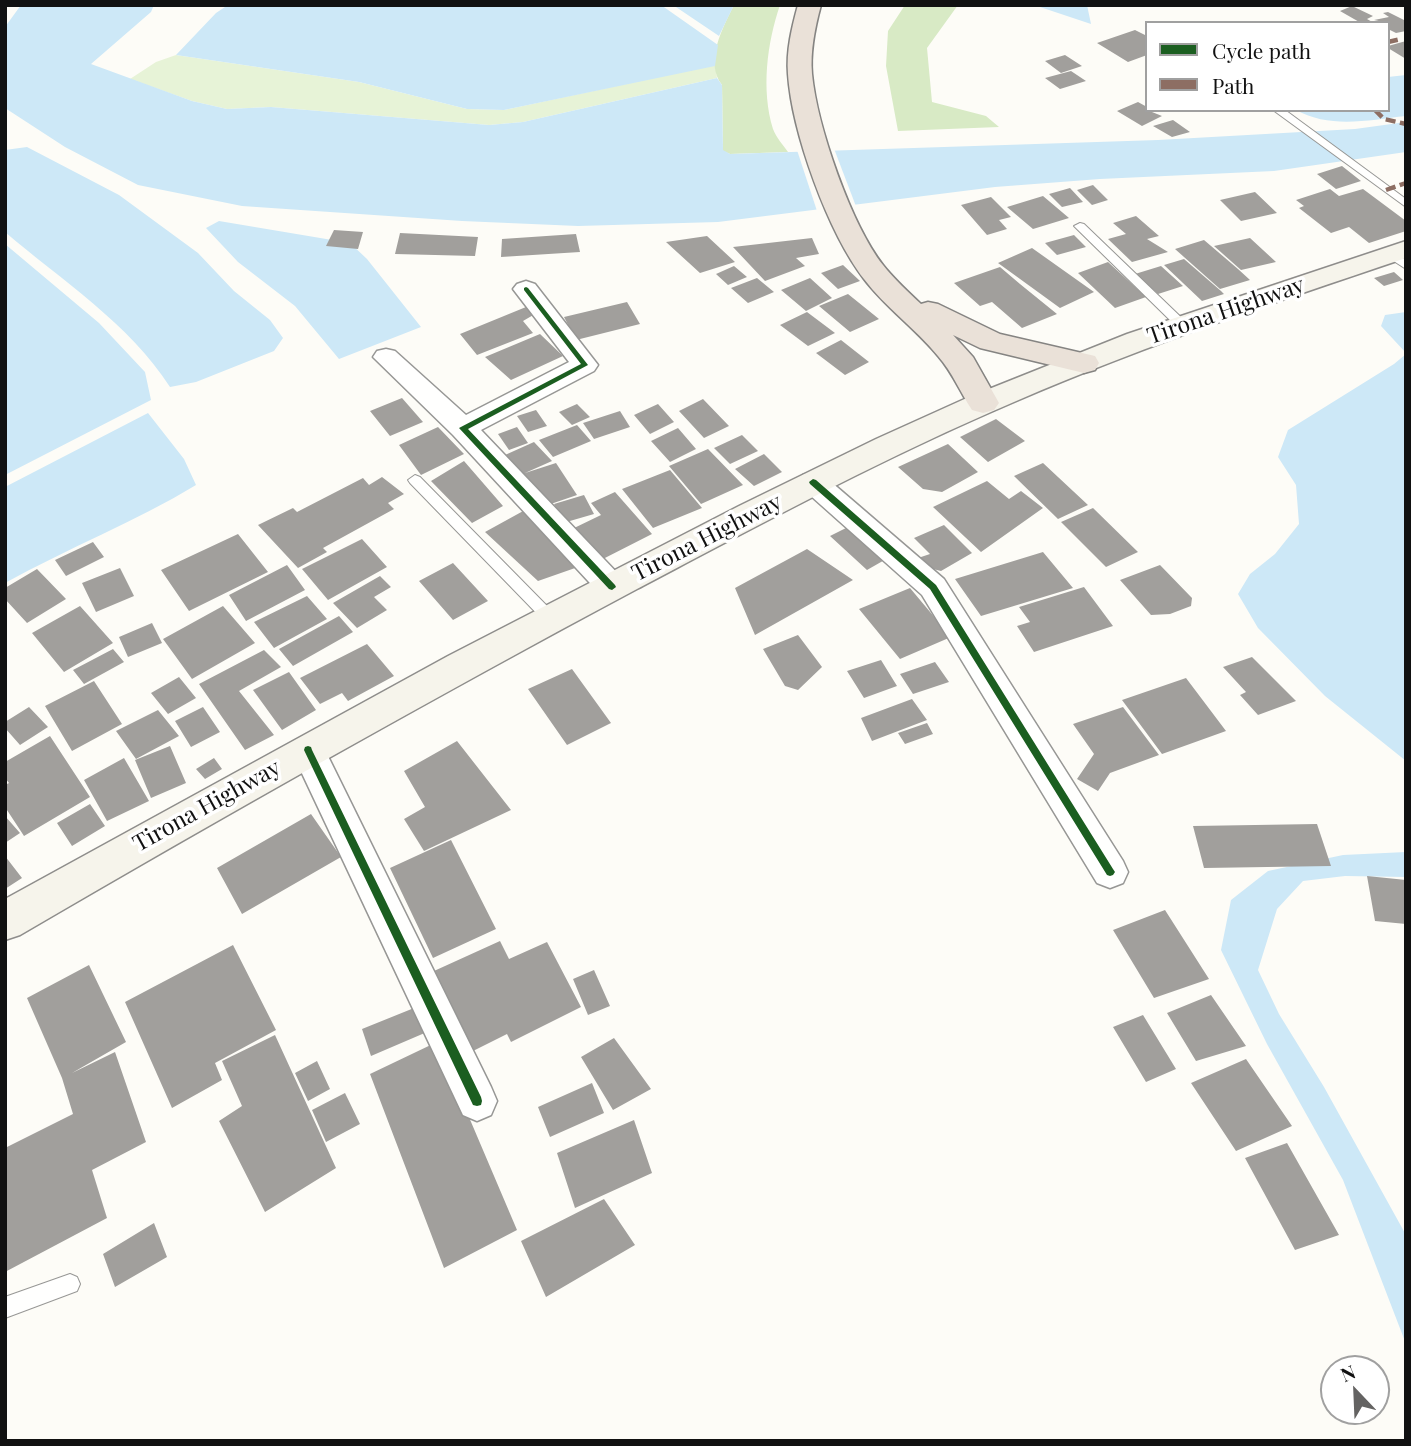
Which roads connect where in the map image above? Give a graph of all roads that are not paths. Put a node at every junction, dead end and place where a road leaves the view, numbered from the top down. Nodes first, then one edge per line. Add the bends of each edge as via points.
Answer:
1 (810, 5) edge
2 (1281, 112) edge
3 (1406, 204) edge
4 (1080, 226) dead end
5 (1400, 256) edge
6 (526, 289) dead end
7 (895, 294) junction
8 (1182, 325) junction
9 (386, 357) dead end
10 (1084, 363) junction
11 (983, 403) junction
12 (463, 428) junction
13 (415, 480) dead end
14 (813, 482) junction
15 (612, 587) junction
16 (550, 618) junction
17 (308, 750) junction
18 (1110, 872) dead end
19 (5, 921) edge
20 (477, 1101) dead end
21 (70, 1284) dead end
22 (5, 1308) edge

1 - 7 highway via 800,76 814,134 849,234
2 - 3 lane
4 - 8 lane
5 - 8 main road, Tirona Highway
6 - 12 street via 585,365
7 - 10 highway via 991,341
7 - 11 highway via 963,362
8 - 10 main road, Tirona Highway
9 - 12 street
10 - 11 main road, Tirona Highway
11 - 14 main road, Tirona Highway
12 - 15 street
13 - 16 lane
14 - 15 main road, Tirona Highway
14 - 18 street via 933,587
15 - 16 main road, Tirona Highway
16 - 17 main road, Tirona Highway
17 - 19 main road, Tirona Highway
17 - 20 street
21 - 22 lane

